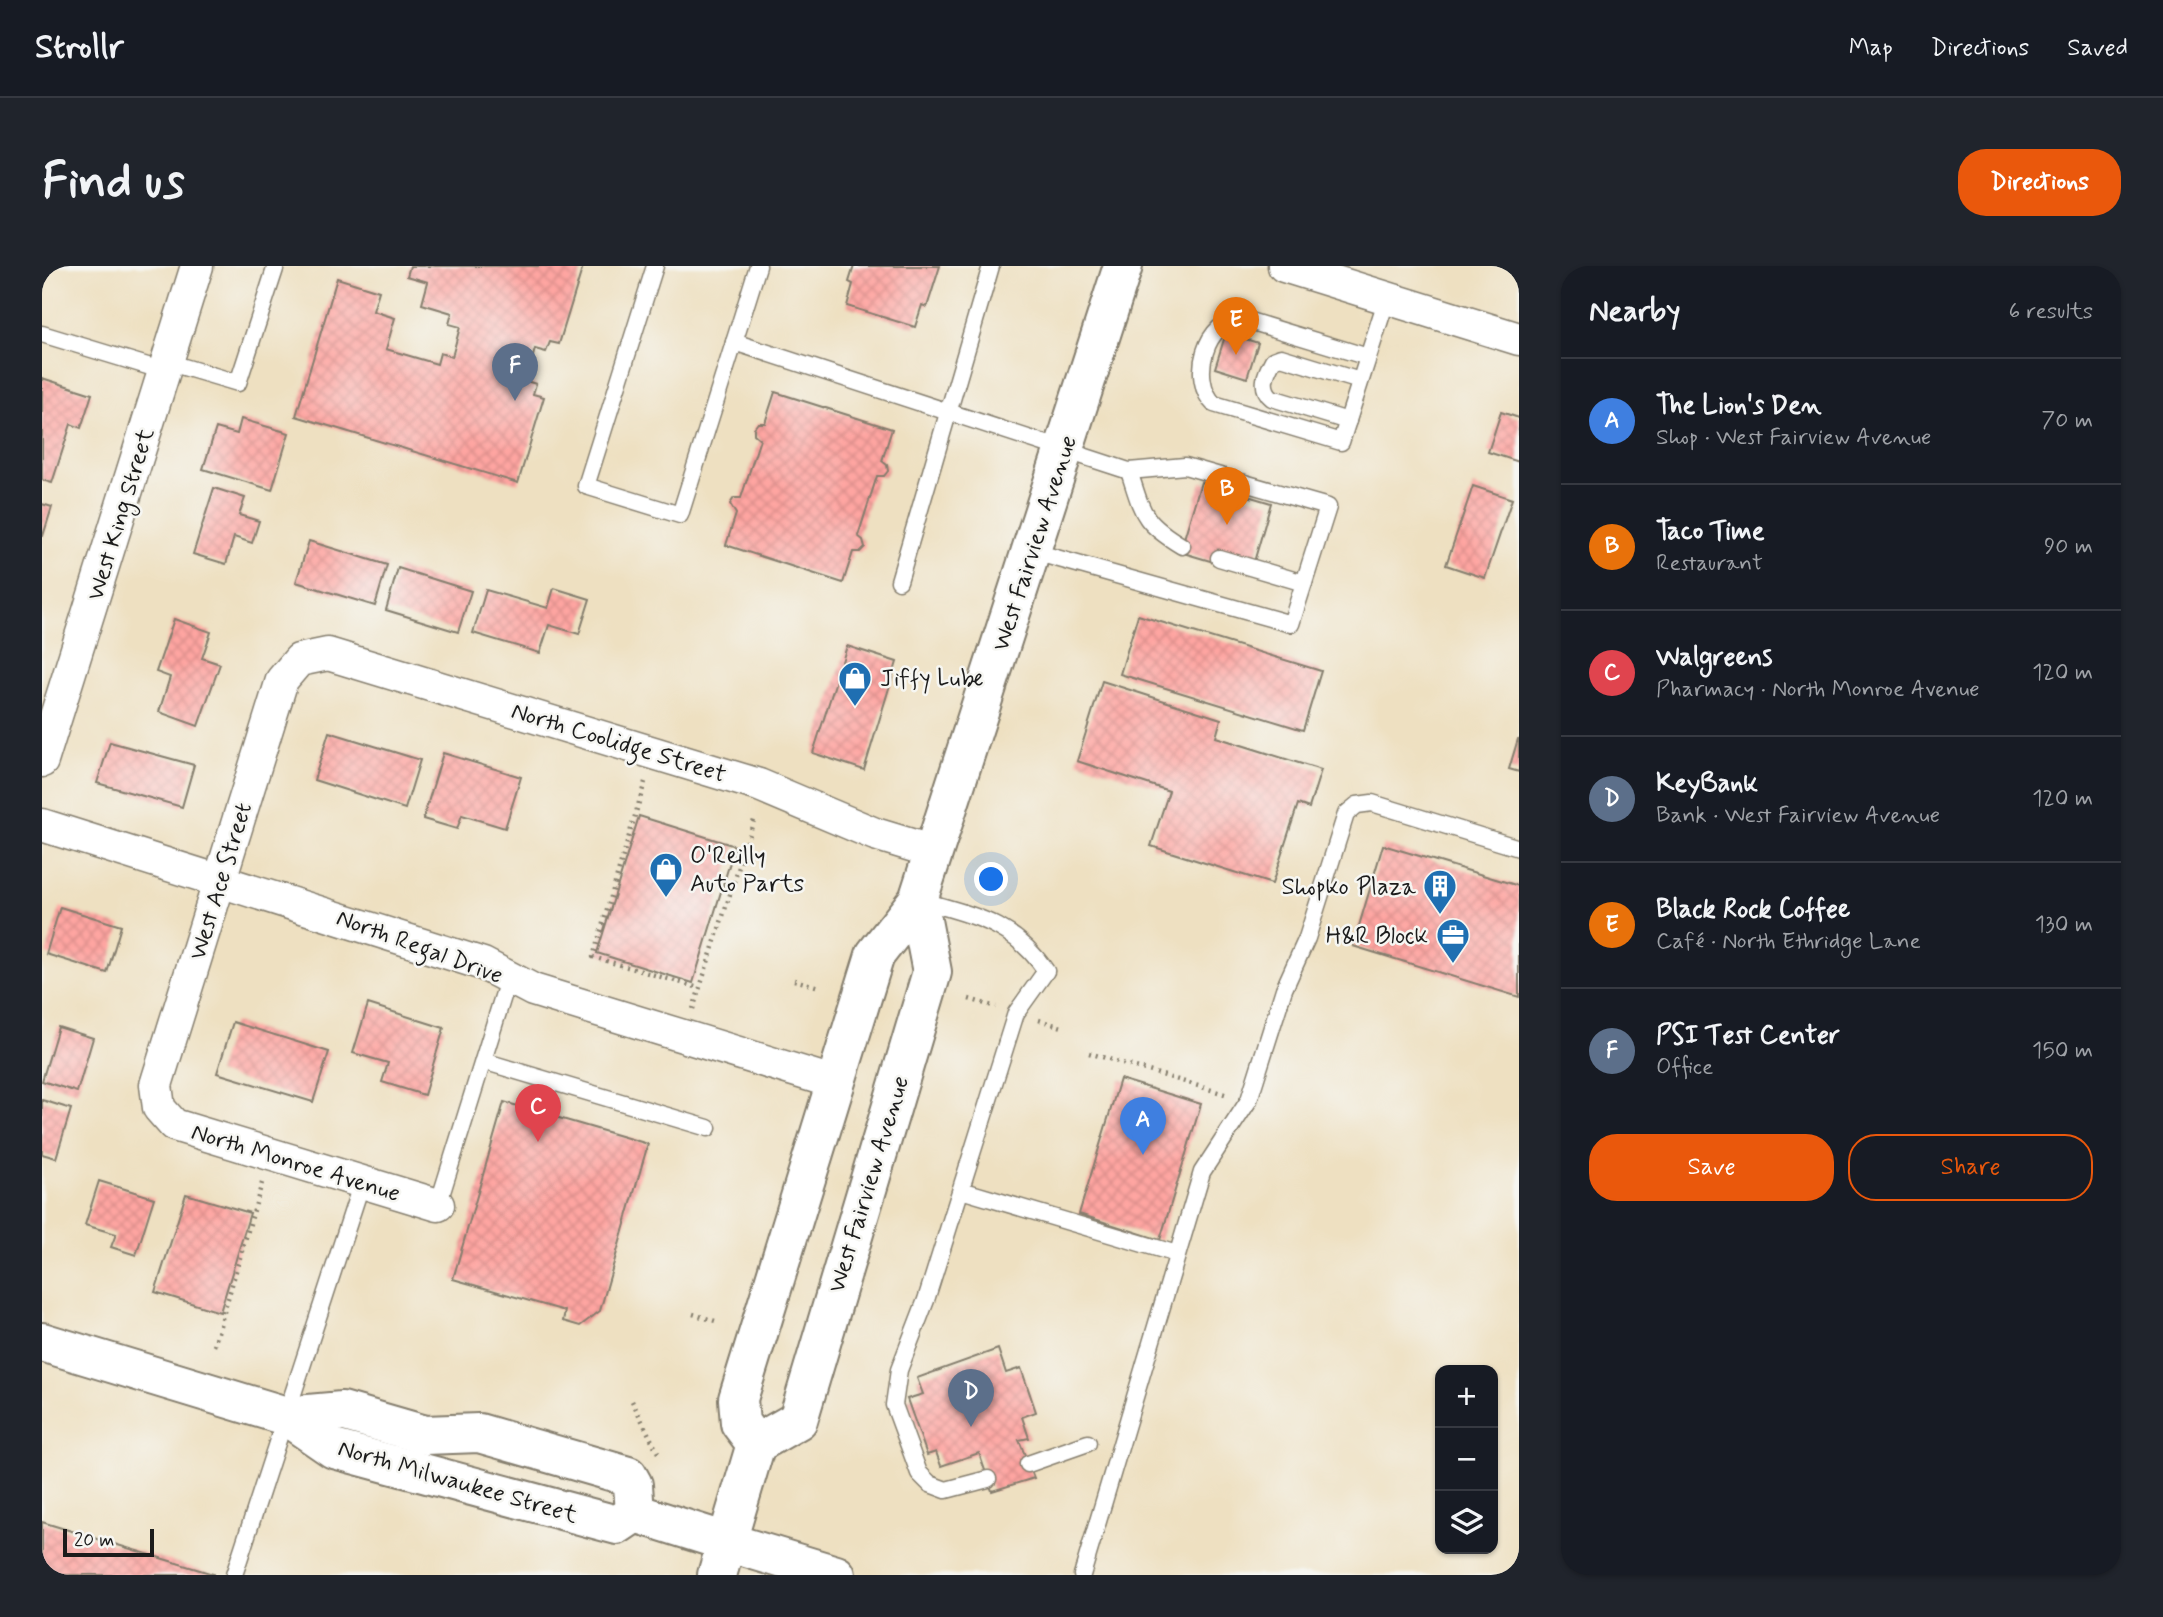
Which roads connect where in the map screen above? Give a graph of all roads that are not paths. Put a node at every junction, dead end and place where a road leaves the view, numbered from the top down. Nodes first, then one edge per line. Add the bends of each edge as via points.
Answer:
1 (197, 266) edge
2 (276, 266) edge
3 (655, 266) edge
4 (758, 266) edge
5 (991, 266) edge
6 (1123, 266) edge
7 (1284, 266) edge
8 (1387, 298) junction
9 (42, 334) edge
10 (1519, 339) edge
11 (734, 342) junction
12 (1368, 357) junction
13 (166, 367) junction
14 (1360, 381) junction
15 (949, 414) junction
16 (1348, 421) junction
17 (1063, 451) junction
18 (1129, 471) junction
19 (1182, 546) dead end
20 (1031, 551) junction
21 (1219, 558) dead end
22 (899, 581) dead end
23 (1304, 583) junction
24 (299, 660) joint
25 (42, 761) edge
26 (42, 825) edge
27 (1519, 848) edge
28 (934, 852) junction
29 (221, 879) junction
30 (918, 900) junction
31 (509, 977) junction
32 (483, 1061) junction
33 (836, 1083) junction
34 (159, 1108) joint
35 (708, 1128) dead end
36 (362, 1182) junction
37 (961, 1190) junction
38 (438, 1205) joint
39 (1177, 1254) junction
40 (42, 1342) edge
41 (286, 1416) junction
42 (1088, 1443) dead end
43 (756, 1444) junction
44 (1028, 1464) dead end
45 (988, 1479) dead end
46 (635, 1513) junction
47 (722, 1559) edge
48 (234, 1575) edge
49 (836, 1575) edge
50 (1082, 1575) edge

1 - 13 street, West King Street
2 - 13 lane via 238,383
3 - 11 lane via 586,486 680,515
4 - 11 lane
5 - 15 lane
6 - 17 main road, West Fairview Avenue
7 - 8 street
8 - 10 street
8 - 12 lane
9 - 13 lane
11 - 15 lane
12 - 14 lane
12 - 16 lane via 1243,319 1224,322 1213,334 1200,378 1202,390 1214,404 1341,442
13 - 25 street, West King Street
14 - 16 lane
14 - 16 lane via 1281,357 1273,360 1264,380 1272,398
15 - 17 lane
15 - 22 lane
17 - 18 lane
17 - 20 main road, West Fairview Avenue
18 - 19 lane via 1154,529
18 - 23 lane via 1185,466 1328,507
20 - 23 lane via 1291,624
20 - 28 main road, West Fairview Avenue
21 - 23 lane
24 - 28 street, North Coolidge Street via 327,654 596,734 758,785 875,834
24 - 29 street, West Ace Street via 282,680
26 - 29 street, North Regal Drive
27 - 39 lane via 1372,803 1357,805 1346,814 1249,1100 1202,1172
28 - 30 main road, West Fairview Avenue
29 - 31 street, North Regal Drive via 483,964
29 - 34 street, West Ace Street via 156,1085
30 - 33 main road, West Fairview Avenue via 875,955
30 - 37 lane via 985,919 1030,946 1046,971 1016,1013
30 - 43 main road, West Fairview Avenue via 932,972 798,1420
31 - 32 lane
31 - 33 street, North Regal Drive via 533,990
32 - 35 lane
32 - 38 lane
33 - 43 main road, West Fairview Avenue via 738,1399 740,1423
34 - 36 street, North Monroe Avenue via 174,1125
36 - 38 street, North Monroe Avenue
36 - 41 lane
37 - 39 lane
37 - 45 lane via 900,1370 894,1405 919,1473 930,1484 946,1490
39 - 50 lane
40 - 41 main road, North Milwaukee Street
41 - 46 main road, North Milwaukee Street via 334,1449 474,1488 617,1525
41 - 46 main road, North Milwaukee Street via 342,1410 425,1435 479,1433 628,1476
41 - 48 lane
42 - 44 lane
43 - 47 main road
46 - 47 main road
47 - 49 main road

